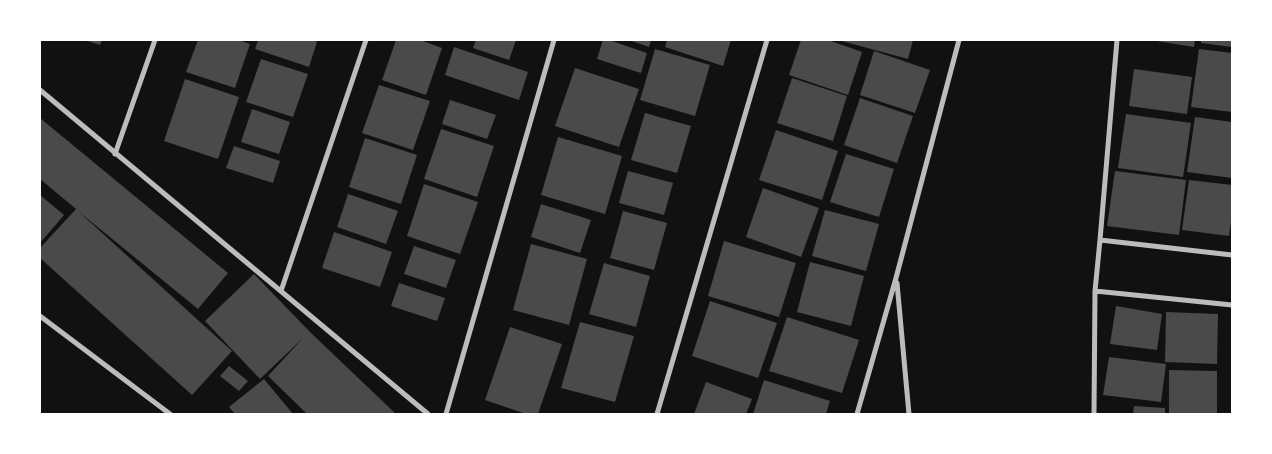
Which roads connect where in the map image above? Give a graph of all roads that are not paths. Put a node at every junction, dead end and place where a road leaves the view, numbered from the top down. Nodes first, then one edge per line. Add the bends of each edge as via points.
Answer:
1 (155, 40) edge
2 (366, 40) edge
3 (554, 40) edge
4 (767, 40) edge
5 (959, 40) edge
6 (1117, 40) edge
7 (40, 90) edge
8 (115, 154) junction
9 (1100, 240) junction
10 (1232, 255) edge
11 (896, 278) junction
12 (281, 291) junction
13 (1094, 291) junction
14 (1232, 305) edge
15 (40, 316) edge
16 (170, 414) edge
17 (428, 414) edge
18 (446, 414) edge
19 (657, 414) edge
20 (857, 414) edge
21 (909, 414) edge
22 (1094, 414) edge

1 - 8 street
2 - 12 street
3 - 18 street
4 - 19 street
5 - 11 street
6 - 9 street
7 - 8 street
8 - 12 street
9 - 10 street
9 - 13 street
11 - 20 street
11 - 21 street
12 - 17 street
13 - 14 street
13 - 22 street
15 - 16 street

